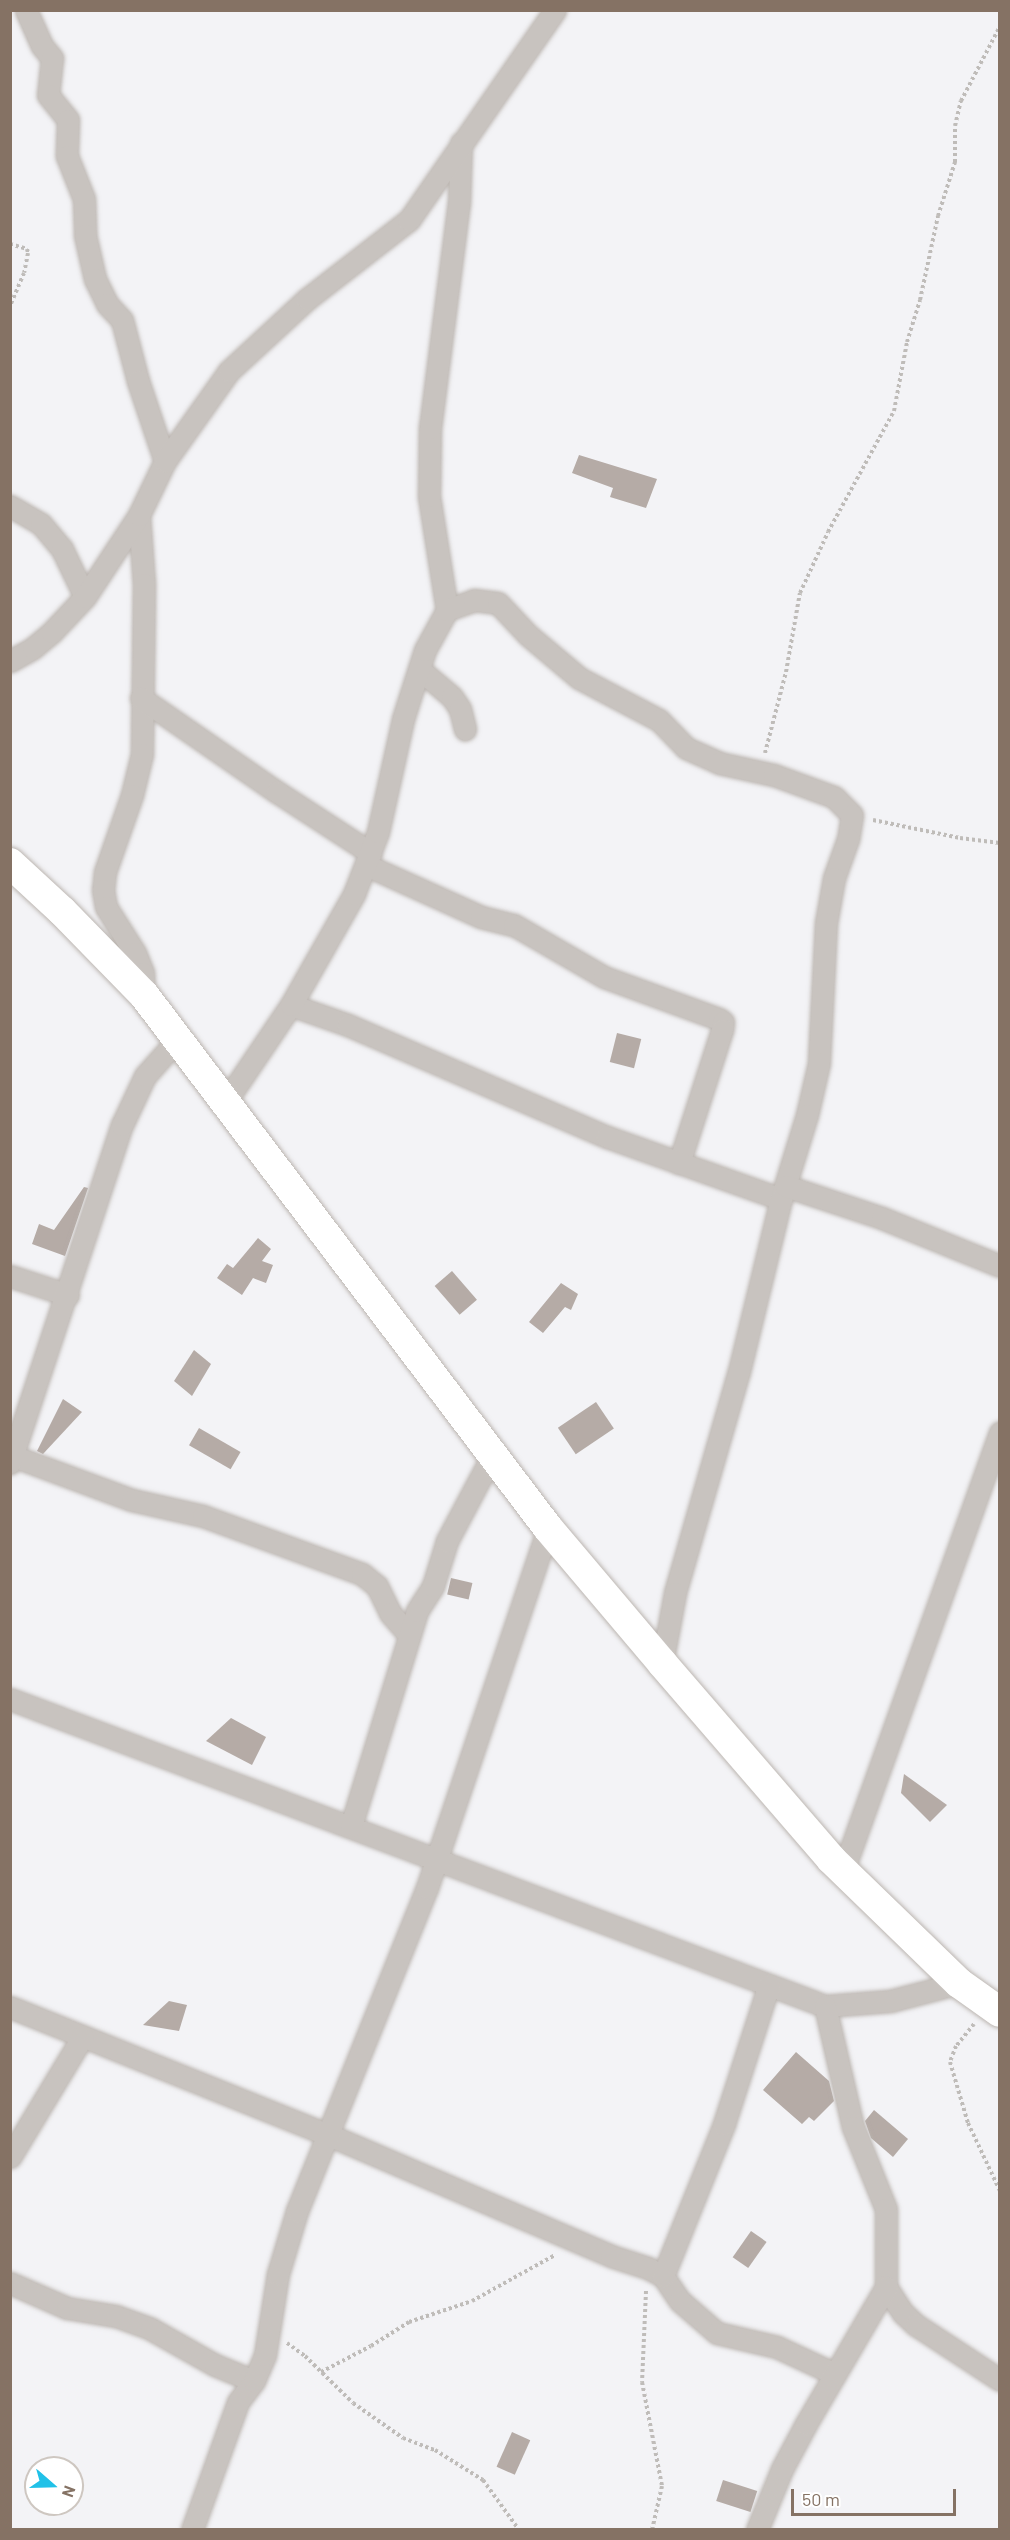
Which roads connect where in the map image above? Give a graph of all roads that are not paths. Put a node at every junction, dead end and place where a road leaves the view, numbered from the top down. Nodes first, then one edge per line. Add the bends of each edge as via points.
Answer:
1 (26, 10) edge
2 (555, 10) edge
3 (461, 143) junction
4 (165, 461) junction
5 (10, 506) edge
6 (139, 515) junction
7 (85, 597) junction
8 (447, 610) junction
9 (10, 661) edge
10 (419, 669) junction
11 (141, 698) junction
12 (465, 729) dead end
13 (369, 859) junction
14 (10, 863) edge
15 (144, 995) junction
16 (291, 1005) junction
17 (177, 1040) junction
18 (226, 1101) junction
19 (679, 1163) junction
20 (783, 1193) junction
21 (999, 1266) edge
22 (10, 1276) edge
23 (68, 1295) junction
24 (999, 1432) edge
25 (493, 1454) junction
26 (12, 1459) edge
27 (548, 1528) junction
28 (409, 1635) junction
29 (662, 1664) junction
30 (10, 1699) edge
31 (351, 1826) junction
32 (438, 1858) junction
33 (843, 1871) junction
34 (959, 1983) junction
35 (769, 1985) junction
36 (825, 2006) junction
37 (10, 2007) edge
38 (995, 2009) edge
39 (83, 2037) junction
40 (329, 2135) junction
41 (10, 2157) edge
42 (655, 2272) junction
43 (10, 2283) edge
44 (886, 2287) junction
45 (835, 2374) junction
46 (999, 2380) edge
47 (254, 2381) junction
48 (192, 2529) edge
49 (757, 2529) edge

1 - 4 street via 42,46 52,58 48,95 68,120 67,156 84,199 85,235 95,279 107,304 122,320
2 - 3 street
3 - 4 street via 409,220 307,298 229,371
3 - 8 street via 459,203 430,429 429,496
4 - 6 street
5 - 7 street via 40,524 62,549
6 - 7 street
6 - 11 street via 144,584
7 - 9 street via 52,632
8 - 10 street via 433,632
8 - 20 street via 474,600 498,603 528,635 579,678 659,720 686,748 719,763 834,797 852,815 826,923 819,1064
10 - 12 street via 452,697
10 - 13 street
11 - 13 street
11 - 15 street via 142,754 105,872 103,891 106,907 135,953 143,974
13 - 16 street via 354,894
13 - 19 street via 481,917 514,926 604,977 723,1022
14 - 15 main road
15 - 17 main road
16 - 18 street
16 - 19 street via 359,1030 607,1137
17 - 18 main road
17 - 23 street via 145,1076 122,1125
18 - 25 main road
19 - 20 street
20 - 21 street via 882,1218
20 - 29 street via 739,1371 675,1593
22 - 23 street
23 - 26 street
24 - 33 street
25 - 27 main road
25 - 28 street via 447,1541 433,1586 417,1611
26 - 28 street via 132,1500 203,1516 362,1574 377,1586 390,1613
27 - 29 main road
27 - 32 street
28 - 31 street
29 - 33 main road
30 - 31 street
31 - 32 street
32 - 35 street
32 - 40 street
33 - 34 main road
34 - 36 street via 890,2001
34 - 38 main road
35 - 36 street
35 - 42 street via 724,2124
36 - 44 street via 853,2127 886,2210
37 - 39 street
39 - 40 street
39 - 41 street
40 - 42 street
40 - 47 street via 297,2211 278,2274 265,2355
42 - 45 street via 680,2301 717,2333 777,2348
43 - 47 street via 67,2308 116,2316 151,2329 215,2365
44 - 45 street
44 - 46 street via 916,2325
45 - 49 street via 782,2469
47 - 48 street via 238,2402

